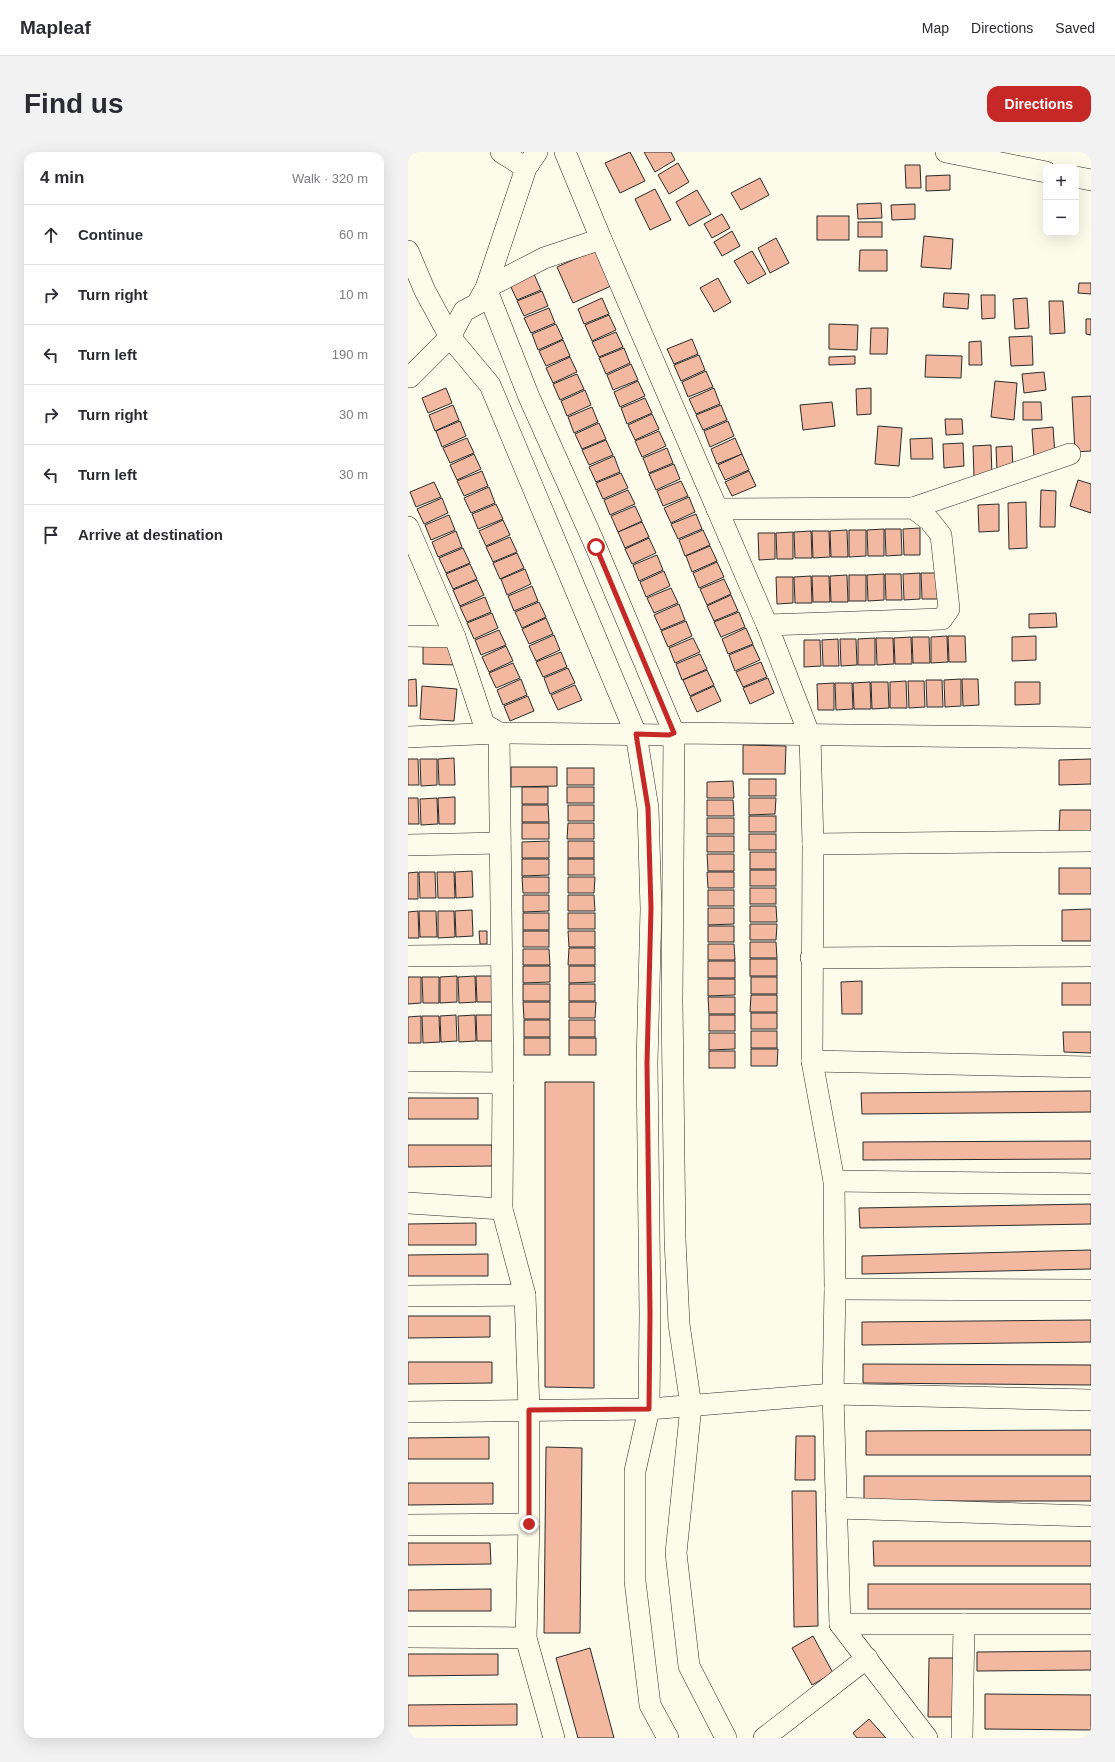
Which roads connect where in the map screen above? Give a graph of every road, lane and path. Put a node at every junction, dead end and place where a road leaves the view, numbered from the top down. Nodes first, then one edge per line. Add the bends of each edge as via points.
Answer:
1 (501, 152) edge
2 (565, 152) edge
3 (946, 152) edge
4 (531, 160) edge
5 (1043, 171) edge
6 (1079, 178) edge
7 (1091, 180) edge
8 (601, 239) junction
9 (408, 252) edge
10 (476, 301) junction
11 (450, 337) junction
12 (409, 377) edge
13 (1070, 454) dead end
14 (913, 508) junction
15 (717, 509) junction
16 (408, 527) edge
17 (767, 625) junction
18 (408, 636) edge
19 (455, 637) junction
20 (499, 733) junction
21 (636, 734) junction
22 (667, 734) junction
23 (810, 736) junction
24 (408, 737) edge
25 (1091, 738) edge
26 (1091, 841) edge
27 (500, 843) junction
28 (408, 844) edge
29 (813, 844) junction
30 (501, 955) junction
31 (408, 956) edge
32 (1091, 956) edge
33 (812, 958) junction
34 (812, 1061) junction
35 (1091, 1067) edge
36 (408, 1082) edge
37 (503, 1083) junction
38 (834, 1182) junction
39 (1091, 1184) edge
40 (408, 1203) edge
41 (502, 1209) junction
42 (835, 1289) junction
43 (1091, 1290) edge
44 (525, 1295) junction
45 (408, 1296) edge
46 (832, 1394) junction
47 (1091, 1400) edge
48 (691, 1406) junction
49 (649, 1409) junction
50 (529, 1410) junction
51 (408, 1412) edge
52 (836, 1508) junction
53 (1091, 1516) edge
54 (529, 1524) junction
55 (408, 1525) edge
56 (840, 1624) junction
57 (964, 1624) junction
58 (1091, 1624) edge
59 (408, 1637) edge
60 (526, 1638) junction
61 (867, 1658) junction
62 (554, 1738) edge
63 (668, 1738) edge
64 (726, 1738) edge
65 (764, 1738) edge
66 (927, 1738) edge
67 (962, 1738) edge

1 - 4 street
2 - 8 street
3 - 5 street
4 - 10 street
6 - 7 street
8 - 10 street via 544,258
8 - 15 street
9 - 11 street via 425,291
10 - 11 street
10 - 22 street via 529,397 596,547
11 - 12 street
11 - 21 street via 490,386
13 - 14 street
14 - 15 street
14 - 17 street via 929,520 941,535 950,609 942,619
15 - 17 street
16 - 19 street
17 - 23 street
18 - 19 street
19 - 20 street via 484,724
20 - 21 street
20 - 24 street
20 - 27 street
21 - 22 street
21 - 49 street via 648,808 651,908 647,1063
22 - 23 street
22 - 48 street via 678,1324
23 - 25 street
23 - 29 street
26 - 29 street
27 - 28 street
27 - 30 street
29 - 33 street
30 - 31 street
30 - 37 street
32 - 33 street
33 - 34 street
34 - 35 street
34 - 38 street
36 - 37 street
37 - 41 street
38 - 39 street
38 - 42 street
40 - 41 street
41 - 44 street
42 - 43 street
42 - 46 street
44 - 45 street
44 - 50 street
46 - 47 street
46 - 48 street
46 - 52 street
48 - 49 street
48 - 64 street via 676,1553 689,1666
49 - 50 street
49 - 63 street via 635,1471 635,1581 650,1705
50 - 51 street
50 - 54 street
52 - 53 street
52 - 56 street
54 - 55 street
54 - 60 street
56 - 57 street
56 - 61 street
57 - 58 street
57 - 67 street
59 - 60 street
60 - 62 street
61 - 65 street
61 - 66 street

